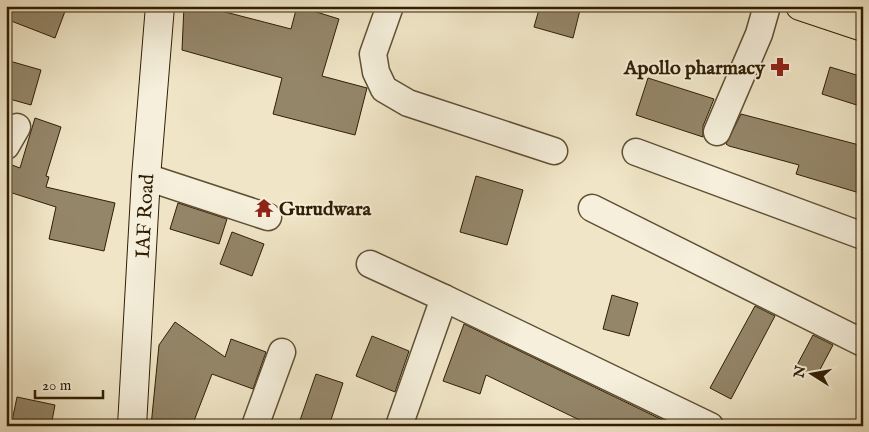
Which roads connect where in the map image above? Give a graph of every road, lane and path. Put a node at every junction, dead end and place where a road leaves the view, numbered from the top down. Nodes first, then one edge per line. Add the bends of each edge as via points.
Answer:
1 (160, 6) edge
2 (390, 6) edge
3 (767, 6) edge
4 (800, 6) edge
5 (863, 27) edge
6 (717, 132) dead end
7 (554, 151) dead end
8 (636, 152) dead end
9 (146, 177) junction
10 (592, 208) dead end
11 (268, 217) dead end
12 (863, 236) edge
13 (370, 264) dead end
14 (444, 298) junction
15 (863, 343) edge
16 (282, 352) dead end
17 (132, 426) edge
18 (255, 426) edge
19 (399, 426) edge
20 (710, 426) edge

1 - 9 street, IAF Road
2 - 7 street via 373,54 376,72 384,89 408,104
3 - 6 street via 759,34
4 - 5 main road
8 - 12 street
9 - 11 street
9 - 17 street, IAF Road
10 - 15 street
13 - 14 street
14 - 19 street
14 - 20 street
16 - 18 street

